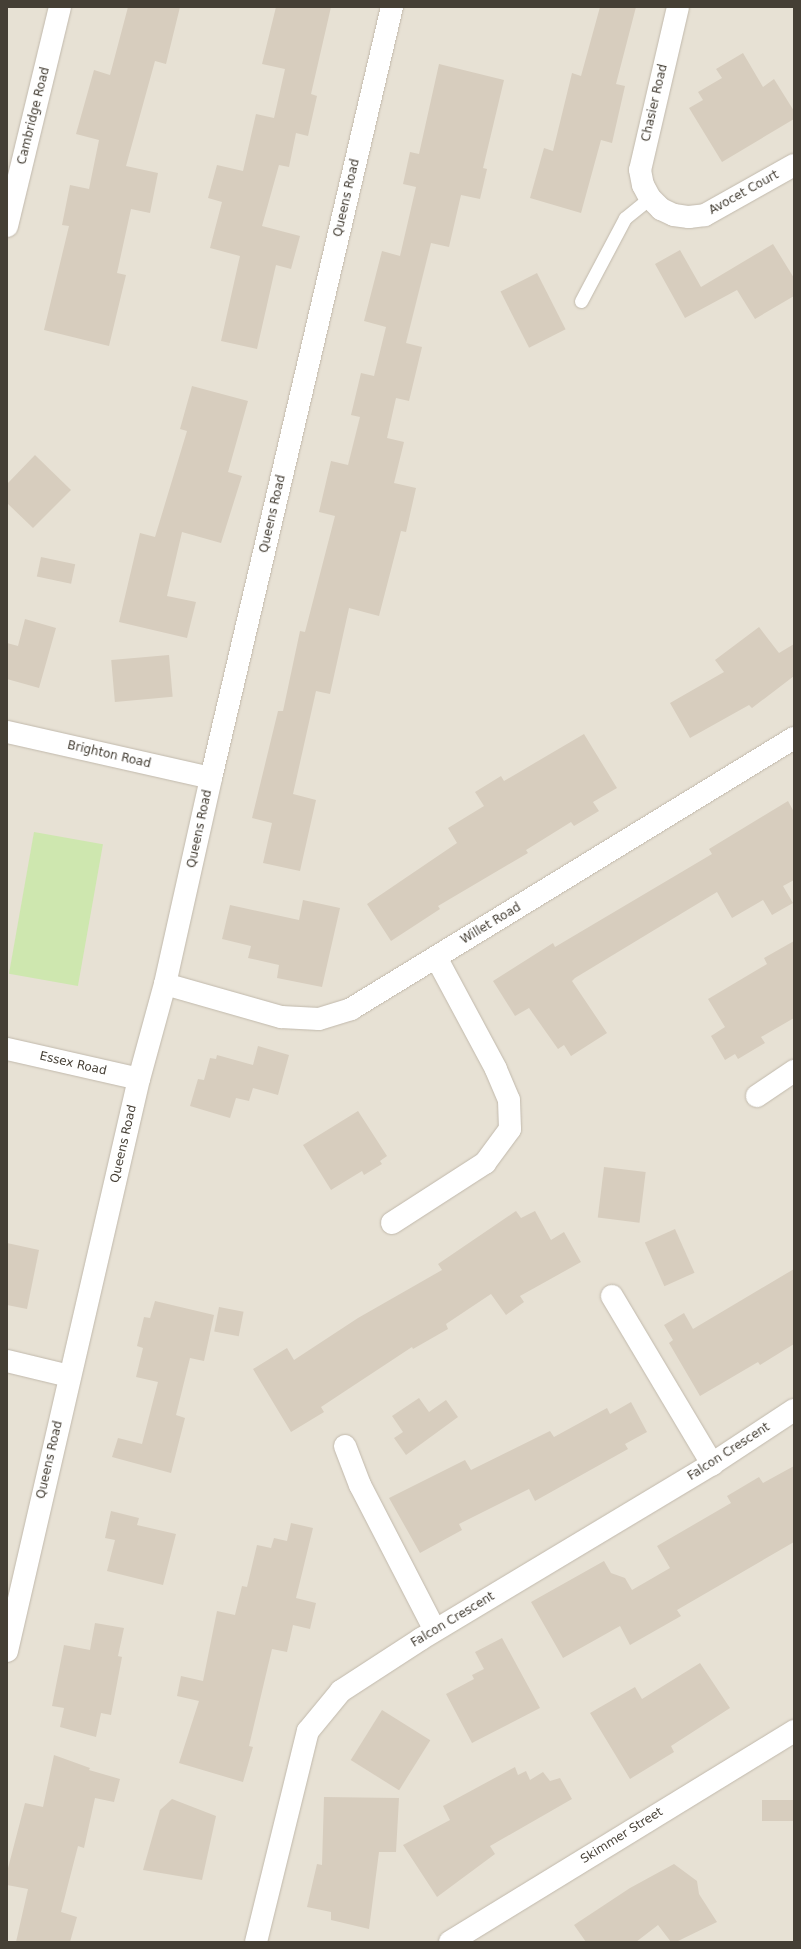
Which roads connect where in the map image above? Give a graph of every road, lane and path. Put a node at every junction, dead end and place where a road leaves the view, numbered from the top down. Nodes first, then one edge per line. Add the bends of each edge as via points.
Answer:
1 (60, 7) edge
2 (392, 7) edge
3 (678, 7) edge
4 (794, 165) edge
5 (650, 198) junction
6 (7, 226) edge
7 (581, 301) dead end
8 (7, 732) edge
9 (794, 738) edge
10 (211, 778) junction
11 (436, 957) junction
12 (165, 984) junction
13 (7, 1049) edge
14 (794, 1071) edge
15 (139, 1079) junction
16 (757, 1096) dead end
17 (392, 1223) dead end
18 (612, 1296) dead end
19 (7, 1361) edge
20 (69, 1376) junction
21 (794, 1410) edge
22 (345, 1446) dead end
23 (712, 1464) junction
24 (435, 1630) junction
25 (8, 1639) edge
26 (794, 1731) edge
27 (257, 1942) edge
28 (450, 1942) edge

1 - 6 street, Cambridge Road
2 - 10 street, Queens Road
3 - 5 street, Chasier Road via 640,170 643,185
4 - 5 street, Avocet Court via 704,214 690,217 674,215 661,209
5 - 7 lane via 625,218
8 - 10 street, Brighton Road
9 - 11 street, Willet Road
10 - 12 street, Queens Road
11 - 12 street, Willet Road via 351,1009 319,1019 281,1017
11 - 17 street via 496,1069 509,1100 510,1129 485,1163
12 - 15 street, Queens Road
13 - 15 street, Essex Road
14 - 16 street
15 - 20 street, Queens Road
18 - 23 street
19 - 20 street
20 - 25 street, Queens Road
21 - 23 street, Falcon Crescent
22 - 24 street via 360,1485
23 - 24 street, Falcon Crescent
24 - 27 street, Falcon Crescent via 341,1691 308,1731
26 - 28 street, Skimmer Street

